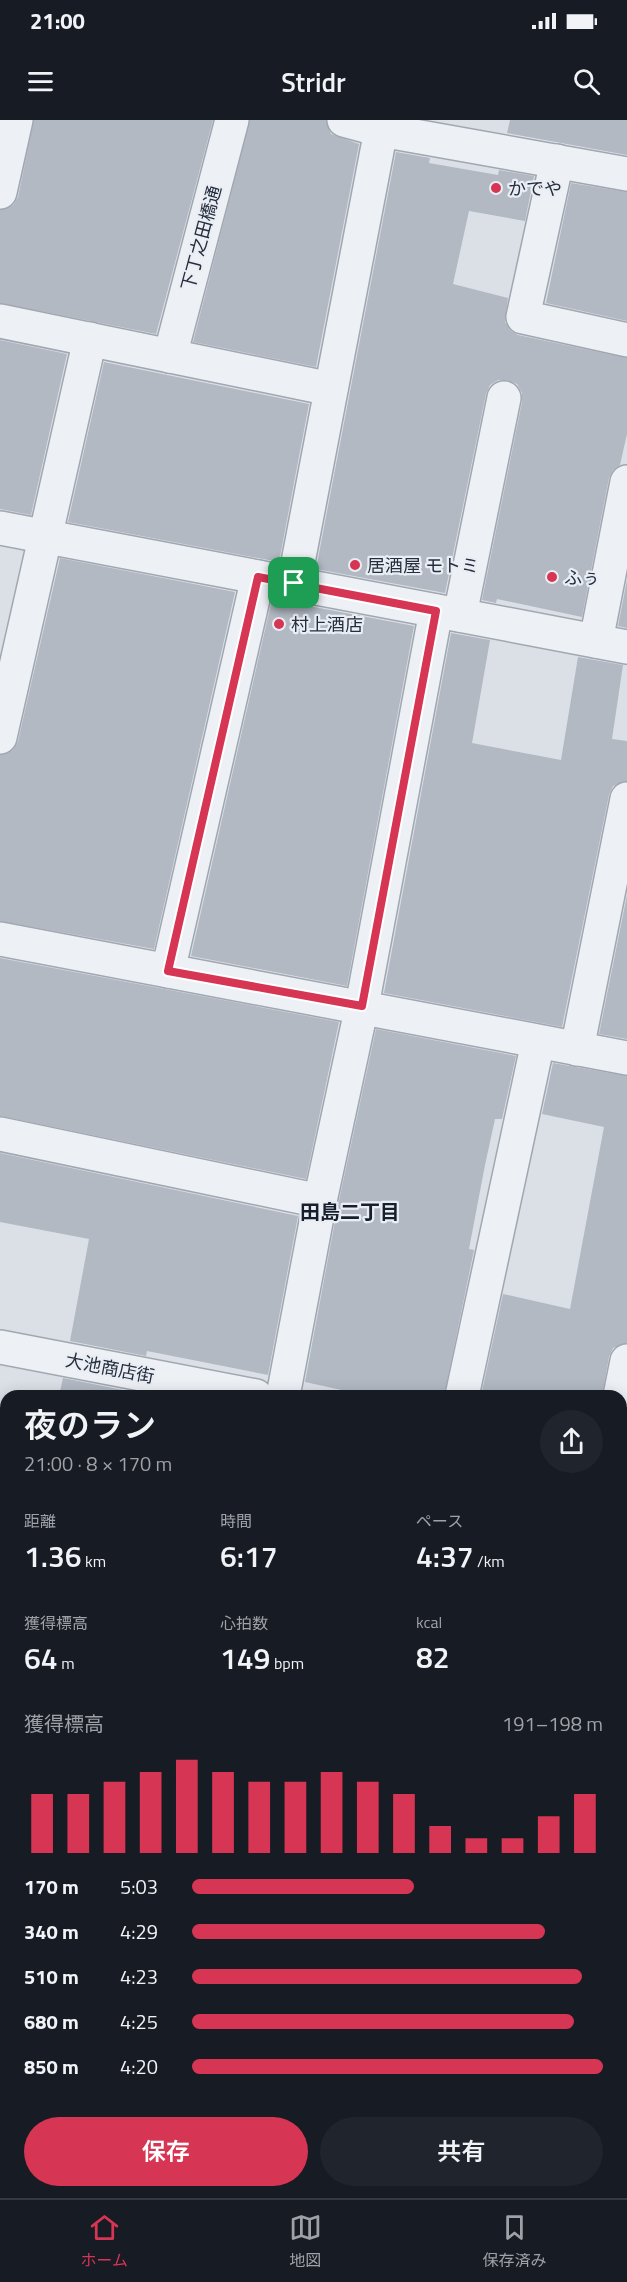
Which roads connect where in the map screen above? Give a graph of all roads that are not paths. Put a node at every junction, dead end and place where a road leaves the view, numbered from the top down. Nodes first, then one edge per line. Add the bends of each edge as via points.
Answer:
1 (16, 120) edge
2 (232, 120) edge
3 (344, 120) edge
4 (381, 130) junction
5 (556, 161) junction
6 (627, 174) edge
7 (0, 192) edge
8 (0, 321) edge
9 (90, 339) junction
10 (627, 340) edge
11 (170, 356) junction
12 (331, 389) junction
13 (504, 398) dead end
14 (627, 482) edge
15 (0, 528) edge
16 (45, 536) junction
17 (258, 577) junction
18 (294, 583) junction
19 (448, 613) junction
20 (611, 644) edge
21 (0, 737) edge
22 (627, 799) edge
23 (0, 939) edge
24 (168, 971) junction
25 (362, 1006) junction
26 (538, 1042) junction
27 (577, 1049) junction
28 (627, 1058) edge
29 (0, 1134) edge
30 (320, 1201) junction
31 (0, 1347) edge
32 (627, 1361) edge
33 (225, 1390) edge
34 (284, 1390) edge
35 (463, 1390) edge
36 (621, 1390) edge

1 - 7 street
2 - 11 street, 下丁之田橋通
3 - 4 street
4 - 5 street
4 - 12 street
5 - 6 street
5 - 10 street via 523,316
8 - 9 street
9 - 11 street
9 - 16 street
11 - 12 street
12 - 18 street
13 - 19 street
14 - 20 street
15 - 16 street
16 - 17 street
16 - 21 street
17 - 18 street
17 - 24 street
18 - 19 street
19 - 20 street
19 - 25 street
22 - 27 street
23 - 24 street
24 - 25 street
25 - 26 street
25 - 30 street
26 - 27 street
26 - 35 street
27 - 28 street
29 - 30 street
30 - 34 street
31 - 33 street, 大池商店街
32 - 36 street

